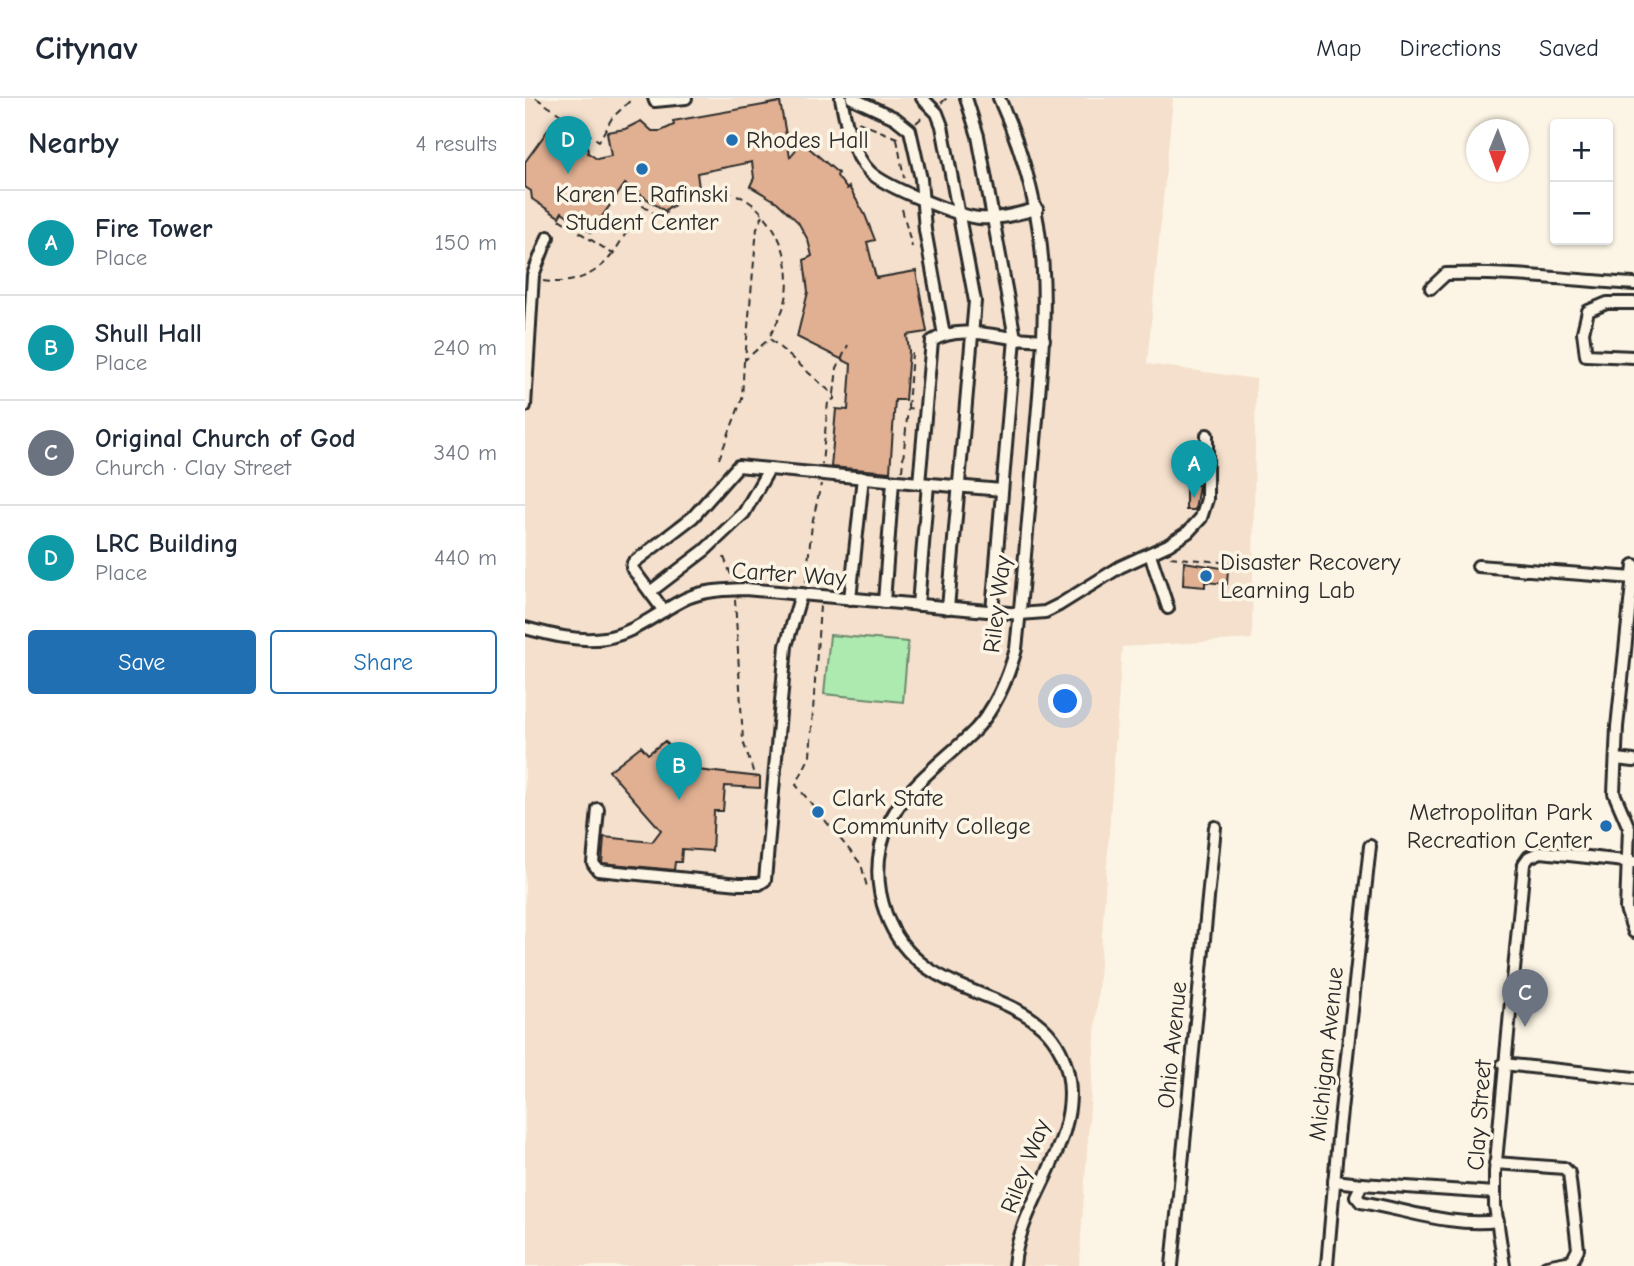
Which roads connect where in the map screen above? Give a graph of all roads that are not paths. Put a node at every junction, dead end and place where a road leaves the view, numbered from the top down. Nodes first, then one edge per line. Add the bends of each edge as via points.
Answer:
1 (654, 98) edge
2 (686, 98) edge
3 (841, 98) edge
4 (852, 98) edge
5 (922, 98) edge
6 (966, 98) edge
7 (999, 98) edge
8 (923, 198) junction
9 (1037, 209) junction
10 (957, 213) junction
11 (993, 217) junction
12 (548, 237) dead end
13 (1634, 284) edge
14 (1431, 288) dead end
15 (1634, 303) edge
16 (973, 334) junction
17 (944, 335) junction
18 (1015, 338) junction
19 (1044, 340) junction
20 (1634, 358) edge
21 (525, 405) edge
22 (1207, 435) dead end
23 (769, 469) junction
24 (863, 477) junction
25 (894, 477) junction
26 (923, 484) junction
27 (960, 487) junction
28 (1002, 490) junction
29 (1151, 558) junction
30 (1634, 565) edge
31 (1478, 566) dead end
32 (1633, 578) edge
33 (650, 592) junction
34 (801, 594) junction
35 (850, 599) junction
36 (884, 602) junction
37 (918, 605) junction
38 (948, 608) junction
39 (1168, 608) dead end
40 (664, 611) junction
41 (992, 612) junction
42 (1020, 614) junction
43 (525, 628) edge
44 (1616, 760) junction
45 (1634, 761) edge
46 (598, 809) dead end
47 (1215, 827) dead end
48 (1370, 846) dead end
49 (1632, 862) edge
50 (1634, 932) edge
51 (1503, 1064) junction
52 (1634, 1079) edge
53 (1495, 1163) junction
54 (1334, 1181) junction
55 (1362, 1184) junction
56 (1495, 1193) junction
57 (1498, 1221) junction
58 (1014, 1266) edge
59 (1172, 1266) edge
60 (1327, 1266) edge
61 (1504, 1266) edge
62 (1546, 1266) edge

1 - 2 street
3 - 8 street via 855,150 871,172
4 - 8 street via 910,130
5 - 10 street via 942,126
6 - 11 street via 976,125
7 - 9 street, Riley Way via 1027,165
8 - 10 street
8 - 17 street
9 - 11 street
9 - 19 street, Riley Way via 1045,270
10 - 11 street
10 - 16 street via 974,289
11 - 18 street
12 - 21 street via 533,275
13 - 14 street via 1480,273 1446,274
15 - 20 street via 1607,303 1588,311 1583,345 1586,355 1593,357
16 - 17 street
16 - 18 street
16 - 27 street
17 - 26 street via 932,341
18 - 19 street
18 - 28 street
19 - 42 street, Riley Way
22 - 29 street, Carter Way via 1207,499 1201,517
23 - 24 street
23 - 33 street via 744,513 705,551
23 - 33 street via 738,466 693,517 633,564
24 - 25 street
24 - 35 street
25 - 26 street
25 - 36 street
26 - 27 street
26 - 37 street
27 - 28 street
27 - 38 street
28 - 41 street
29 - 39 street
29 - 42 street, Carter Way via 1120,567 1045,612
30 - 32 street
31 - 32 street
32 - 44 street
33 - 40 street
34 - 35 street, Carter Way
34 - 40 street, Carter Way via 702,593
34 - 46 street via 786,646 765,880 739,884 598,870 593,863
35 - 36 street, Carter Way
36 - 37 street, Carter Way
37 - 38 street, Carter Way
38 - 41 street, Carter Way
40 - 43 street, Carter Way via 640,626 605,638 570,638
41 - 42 street, Carter Way
42 - 58 street, Riley Way via 1016,649 998,697 976,728 906,794 887,830 879,866 882,904 908,952 936,975 1033,1018 1055,1042 1066,1064 1070,1088 1064,1126 1018,1241
44 - 45 street
44 - 49 street via 1614,793 1629,828
47 - 59 street, Ohio Avenue
48 - 54 street, Michigan Avenue
49 - 50 street via 1626,909
49 - 51 street, Clay Street via 1541,852 1529,857 1521,875
51 - 52 street
51 - 53 street, Clay Street
53 - 56 street, Clay Street
53 - 62 street via 1564,1168 1572,1178 1576,1256 1565,1264
54 - 55 street
54 - 60 street, Michigan Avenue
55 - 56 street
55 - 57 street via 1356,1196 1361,1202 1429,1218
56 - 57 street, Clay Street
57 - 61 street, Clay Street

